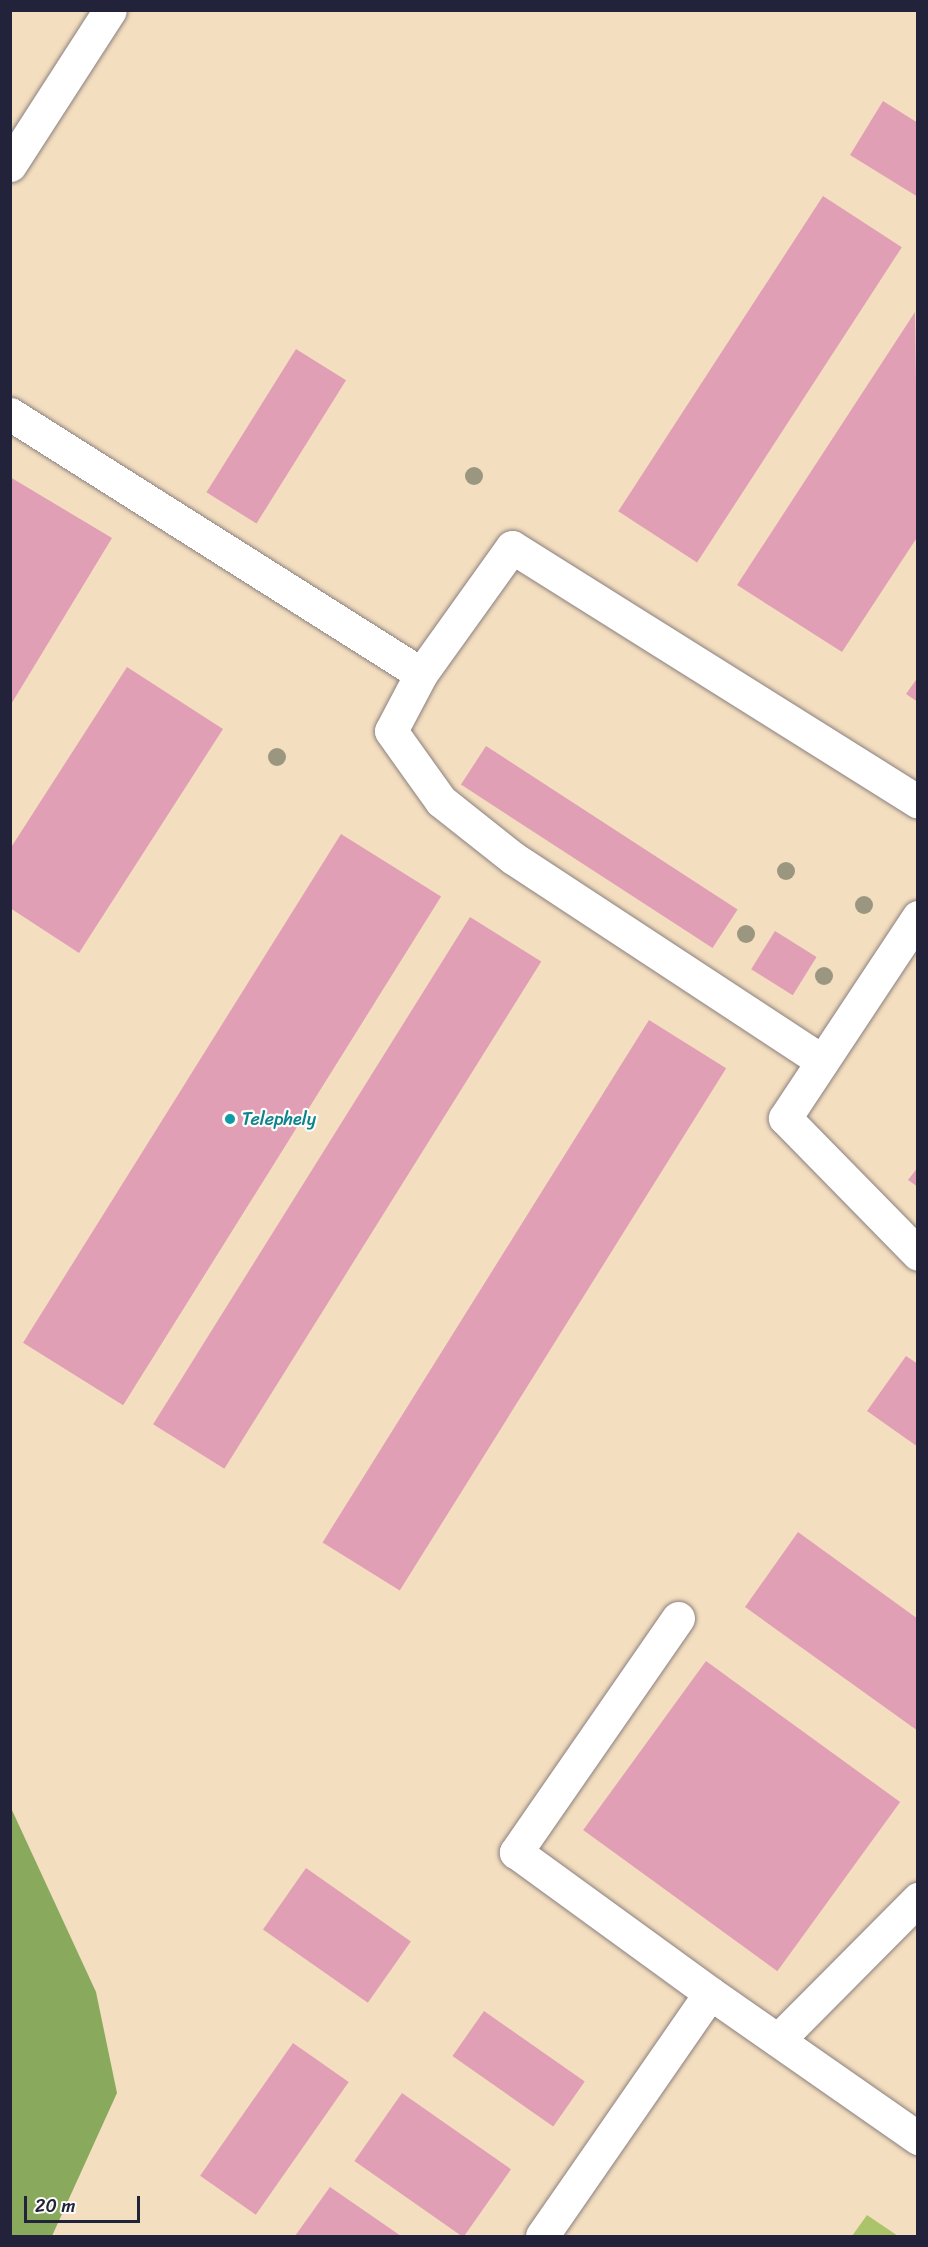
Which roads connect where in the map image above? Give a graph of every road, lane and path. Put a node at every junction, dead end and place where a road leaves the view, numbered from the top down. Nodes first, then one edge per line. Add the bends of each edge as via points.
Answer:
1 (110, 10) edge
2 (10, 165) edge
3 (10, 414) edge
4 (421, 674) junction
5 (918, 802) edge
6 (918, 917) edge
7 (822, 1061) junction
8 (918, 1254) edge
9 (678, 1618) dead end
10 (918, 1899) edge
11 (710, 1993) junction
12 (778, 2040) junction
13 (918, 2138) edge
14 (542, 2236) edge

1 - 2 lane
3 - 4 lane
4 - 5 lane via 512,547
4 - 7 lane via 391,731 441,801 513,858
6 - 7 lane
7 - 8 lane via 785,1118
9 - 11 lane via 516,1852
10 - 12 lane
11 - 12 lane
11 - 14 lane
12 - 13 lane

